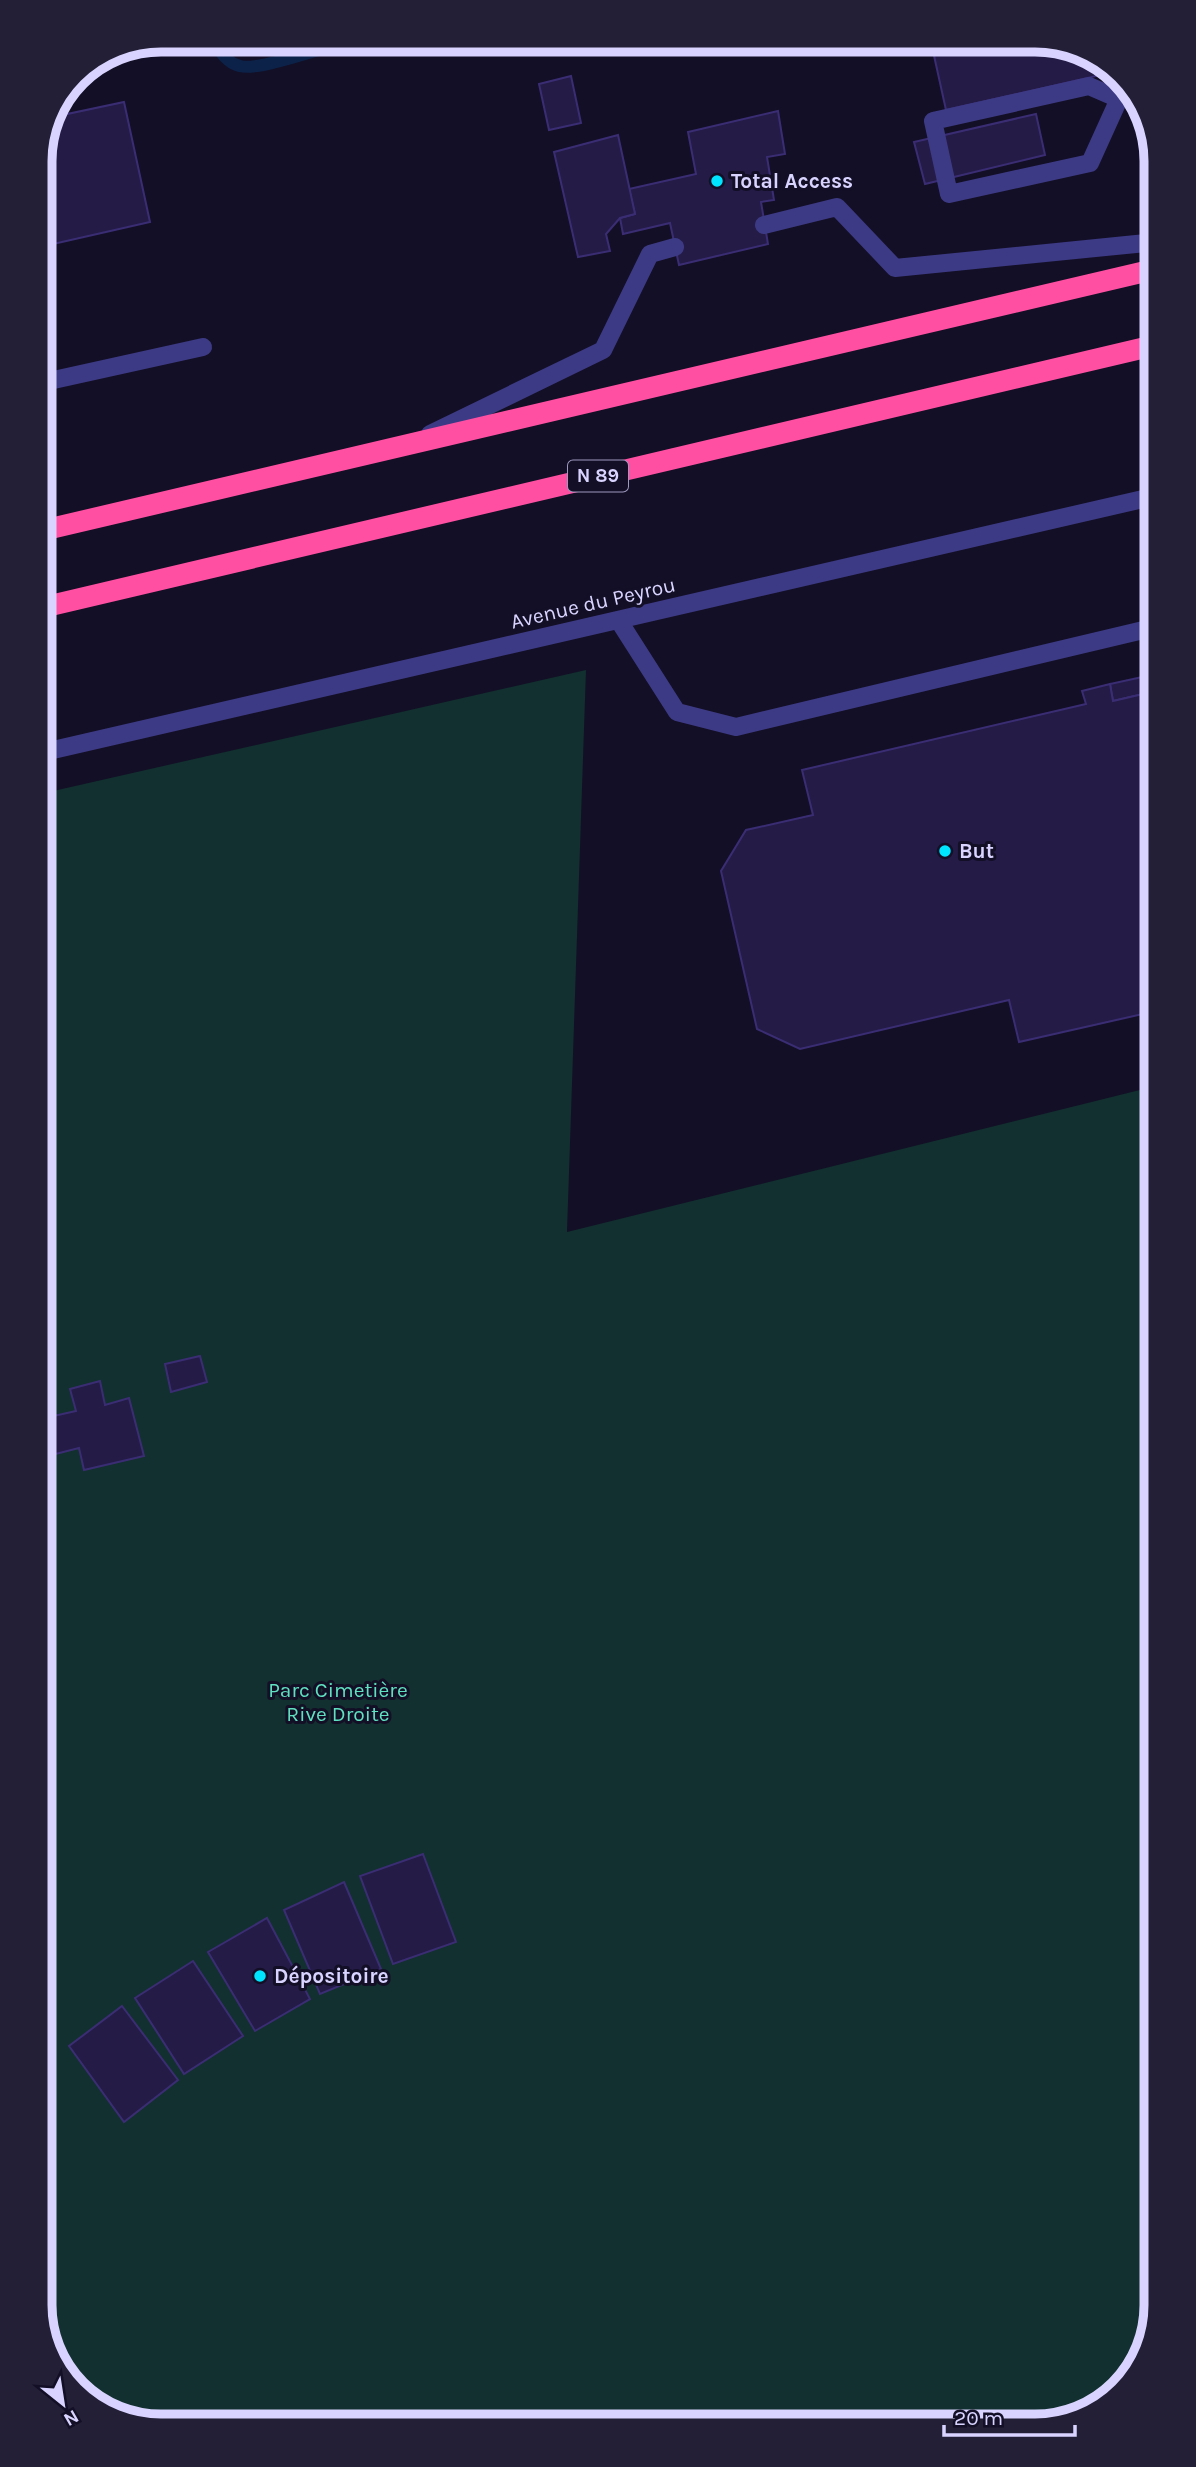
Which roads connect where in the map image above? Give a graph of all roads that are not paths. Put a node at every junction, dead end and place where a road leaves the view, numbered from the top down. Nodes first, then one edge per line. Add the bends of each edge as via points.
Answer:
1 (1122, 97) edge
2 (1124, 100) edge
3 (764, 225) dead end
4 (1144, 243) edge
5 (675, 247) dead end
6 (1144, 272) edge
7 (203, 346) dead end
8 (1144, 348) edge
9 (53, 380) edge
10 (408, 445) junction
11 (1144, 499) edge
12 (53, 528) edge
13 (53, 605) edge
14 (619, 621) junction
15 (1144, 630) edge
16 (53, 751) edge

1 - 2 street via 1089,86 933,121 948,194 1090,163
3 - 4 street via 837,207 895,268
5 - 10 street via 650,254 603,350
6 - 10 highway
7 - 9 street
8 - 13 highway, N 89
10 - 12 highway
11 - 14 street, Avenue du Peyrou
14 - 15 street via 677,712 736,727
14 - 16 street, Avenue du Peyrou

